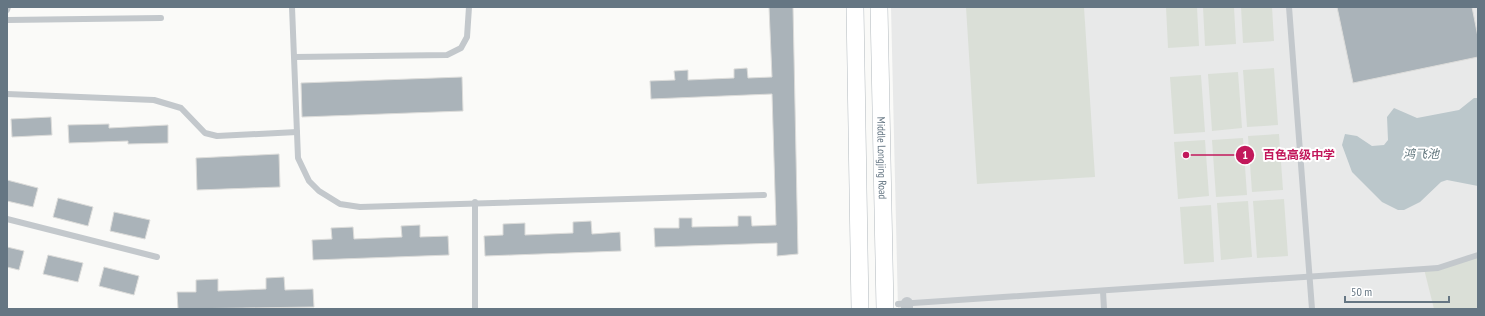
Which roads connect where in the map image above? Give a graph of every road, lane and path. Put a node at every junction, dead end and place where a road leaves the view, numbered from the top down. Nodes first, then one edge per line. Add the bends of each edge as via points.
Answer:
1 (8, 7) edge
2 (292, 7) edge
3 (469, 7) edge
4 (855, 7) edge
5 (879, 7) edge
6 (1289, 7) edge
7 (7, 10) edge
8 (161, 18) dead end
9 (7, 20) edge
10 (295, 58) junction
11 (7, 94) edge
12 (297, 132) junction
13 (764, 195) dead end
14 (475, 202) junction
15 (7, 219) edge
16 (1478, 256) edge
17 (157, 257) dead end
18 (1309, 278) junction
19 (1103, 291) junction
20 (899, 306) edge
21 (475, 309) edge
22 (860, 309) edge
23 (1104, 309) edge
24 (1312, 309) edge

1 - 7 lane
2 - 10 lane
3 - 10 lane via 467,37 461,48 447,55
4 - 22 street
5 - 20 street, Middle Longjing Road
6 - 18 lane
8 - 9 lane
10 - 12 lane
11 - 12 lane via 154,100 169,103 181,108 205,133 217,136
12 - 14 lane via 298,158 308,181 340,204 360,207
13 - 14 lane
14 - 21 lane
15 - 17 lane
16 - 18 lane via 1438,268
18 - 19 lane
18 - 24 lane
19 - 20 lane
19 - 23 lane

